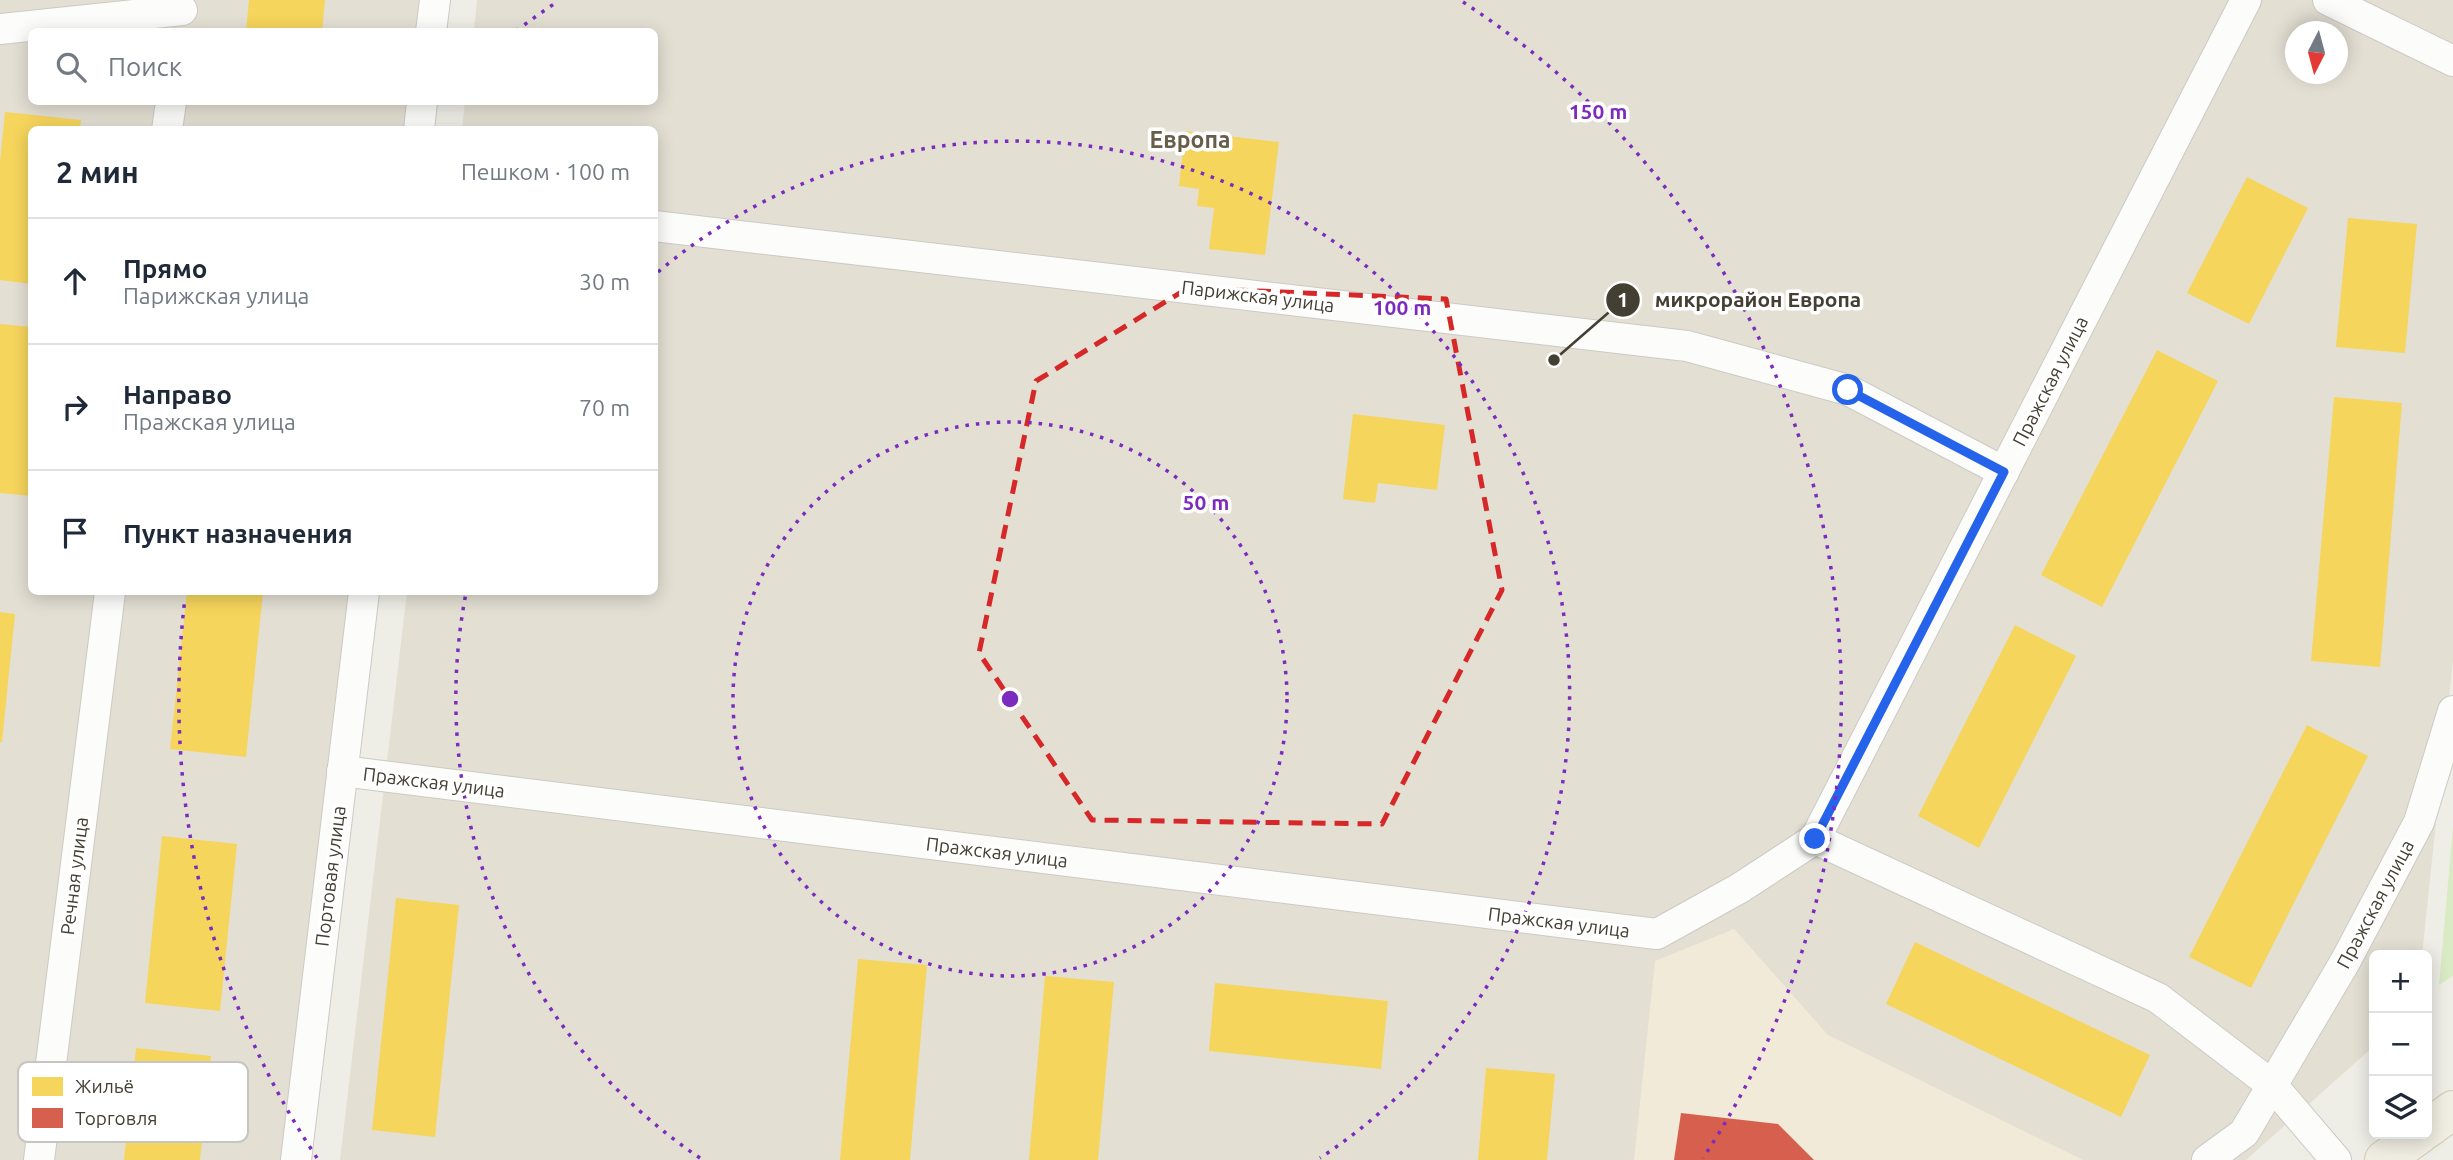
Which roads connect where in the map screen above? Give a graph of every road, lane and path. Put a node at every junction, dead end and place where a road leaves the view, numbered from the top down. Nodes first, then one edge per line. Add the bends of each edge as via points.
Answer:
1 (435, 0) edge
2 (2246, 0) edge
3 (2328, 0) edge
4 (182, 14) edge
5 (432, 28) edge
6 (0, 29) edge
7 (2453, 61) edge
8 (171, 105) edge
9 (422, 105) edge
10 (168, 126) edge
11 (419, 126) edge
12 (658, 226) edge
13 (2004, 472) junction
14 (110, 595) edge
15 (364, 595) edge
16 (2453, 711) edge
17 (342, 771) junction
18 (1815, 839) junction
19 (51, 1062) edge
20 (2272, 1085) junction
21 (2453, 1110) edge
22 (2432, 1125) edge
23 (2413, 1139) edge
24 (41, 1142) edge
25 (39, 1160) edge
26 (296, 1160) edge
27 (2207, 1160) edge
28 (2336, 1160) edge
29 (2384, 1160) edge

1 - 5 street
2 - 13 street, Пражская улица
3 - 7 street
4 - 6 street
8 - 10 street
9 - 11 street
12 - 13 street, Парижская улица via 1687,346 1848,390
13 - 18 street, Пражская улица
14 - 19 street, Речная улица
15 - 17 street, Портовая улица
16 - 20 street, Пражская улица via 2419,822
17 - 18 street, Пражская улица via 1657,934
17 - 26 street, Портовая улица
18 - 20 street via 2158,998
20 - 27 street, Пражская улица via 2244,1133
20 - 28 street
21 - 22 main road
23 - 29 main road
24 - 25 street, Речная улица

